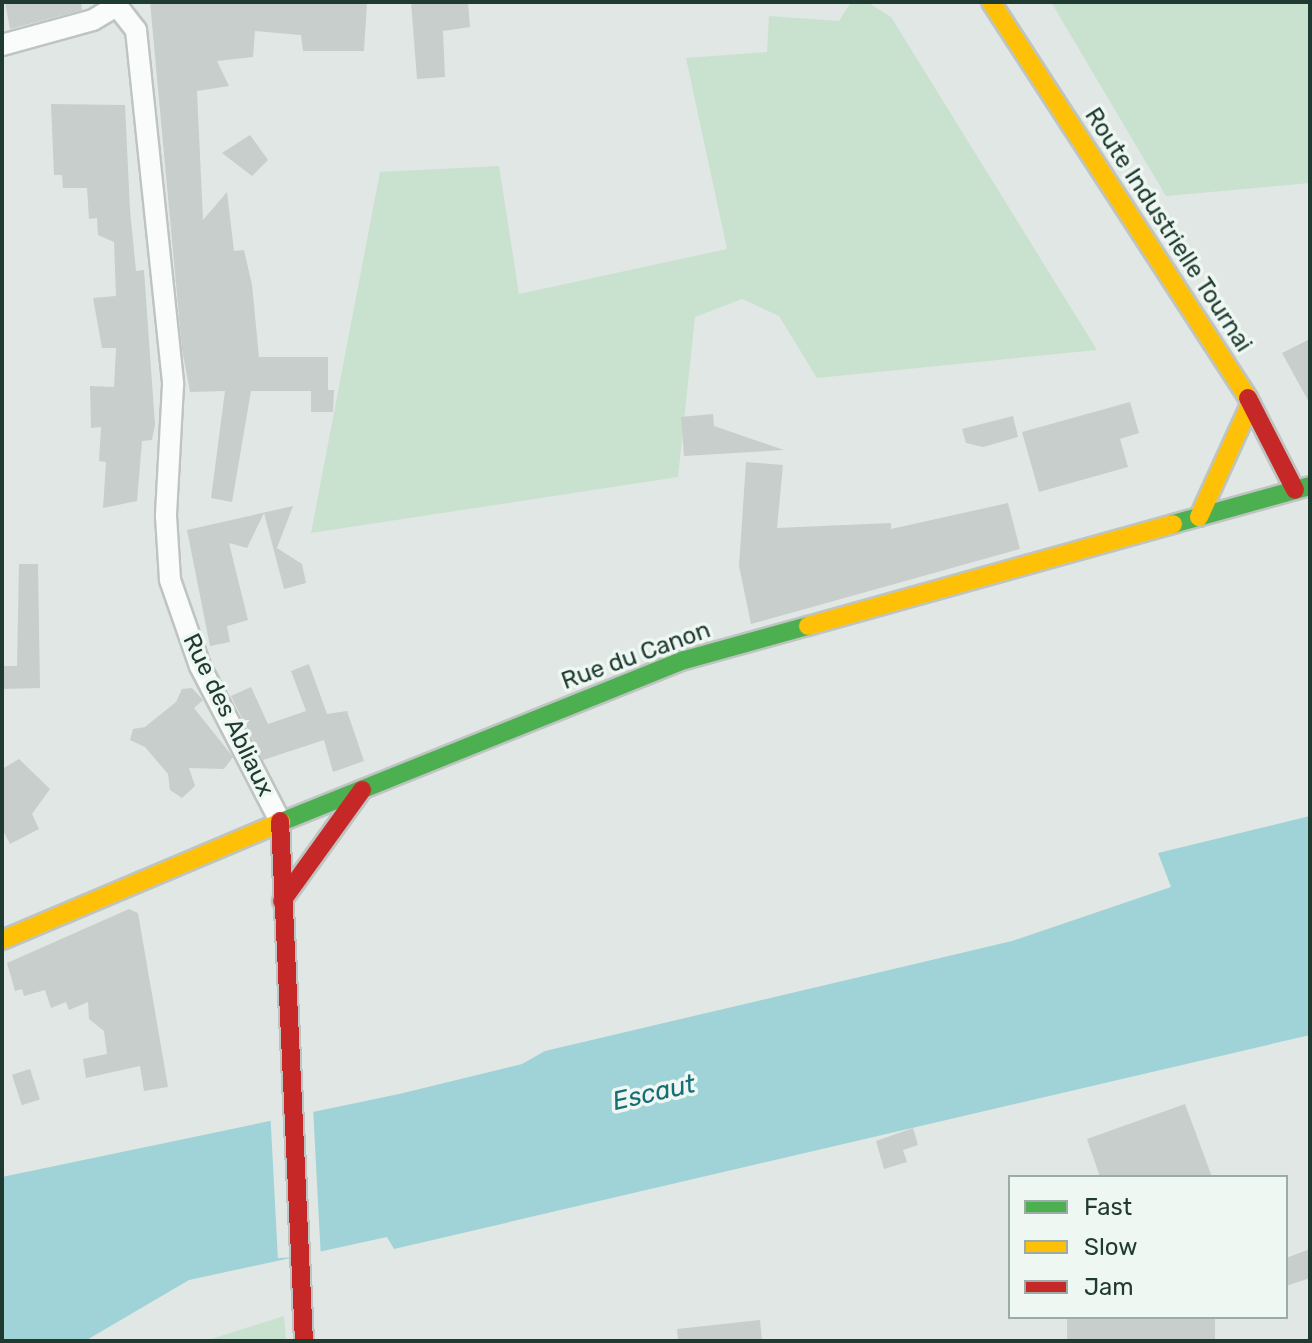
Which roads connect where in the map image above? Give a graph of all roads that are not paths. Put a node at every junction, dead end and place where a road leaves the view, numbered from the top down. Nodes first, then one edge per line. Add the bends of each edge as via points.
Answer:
1 (991, 2) edge
2 (115, 4) edge
3 (2, 45) edge
4 (1251, 403) junction
5 (1302, 488) edge
6 (1199, 517) junction
7 (365, 786) junction
8 (280, 821) junction
9 (282, 901) junction
10 (2, 940) edge
11 (304, 1341) edge

1 - 4 main road, Route Industrielle Tournai
2 - 3 street via 93,20
2 - 8 street, Rue des Abliaux via 136,30 173,385 170,580 200,666
4 - 5 main road, Route Industrielle Tournai
4 - 6 main road
5 - 6 main road, Rue du Canon
6 - 7 main road, Rue du Canon via 685,660
7 - 8 main road, Rue du Canon
7 - 9 main road
8 - 9 main road, Rue des Abliaux
8 - 10 main road, Rue du Canon
9 - 11 main road, Rue des Abliaux

